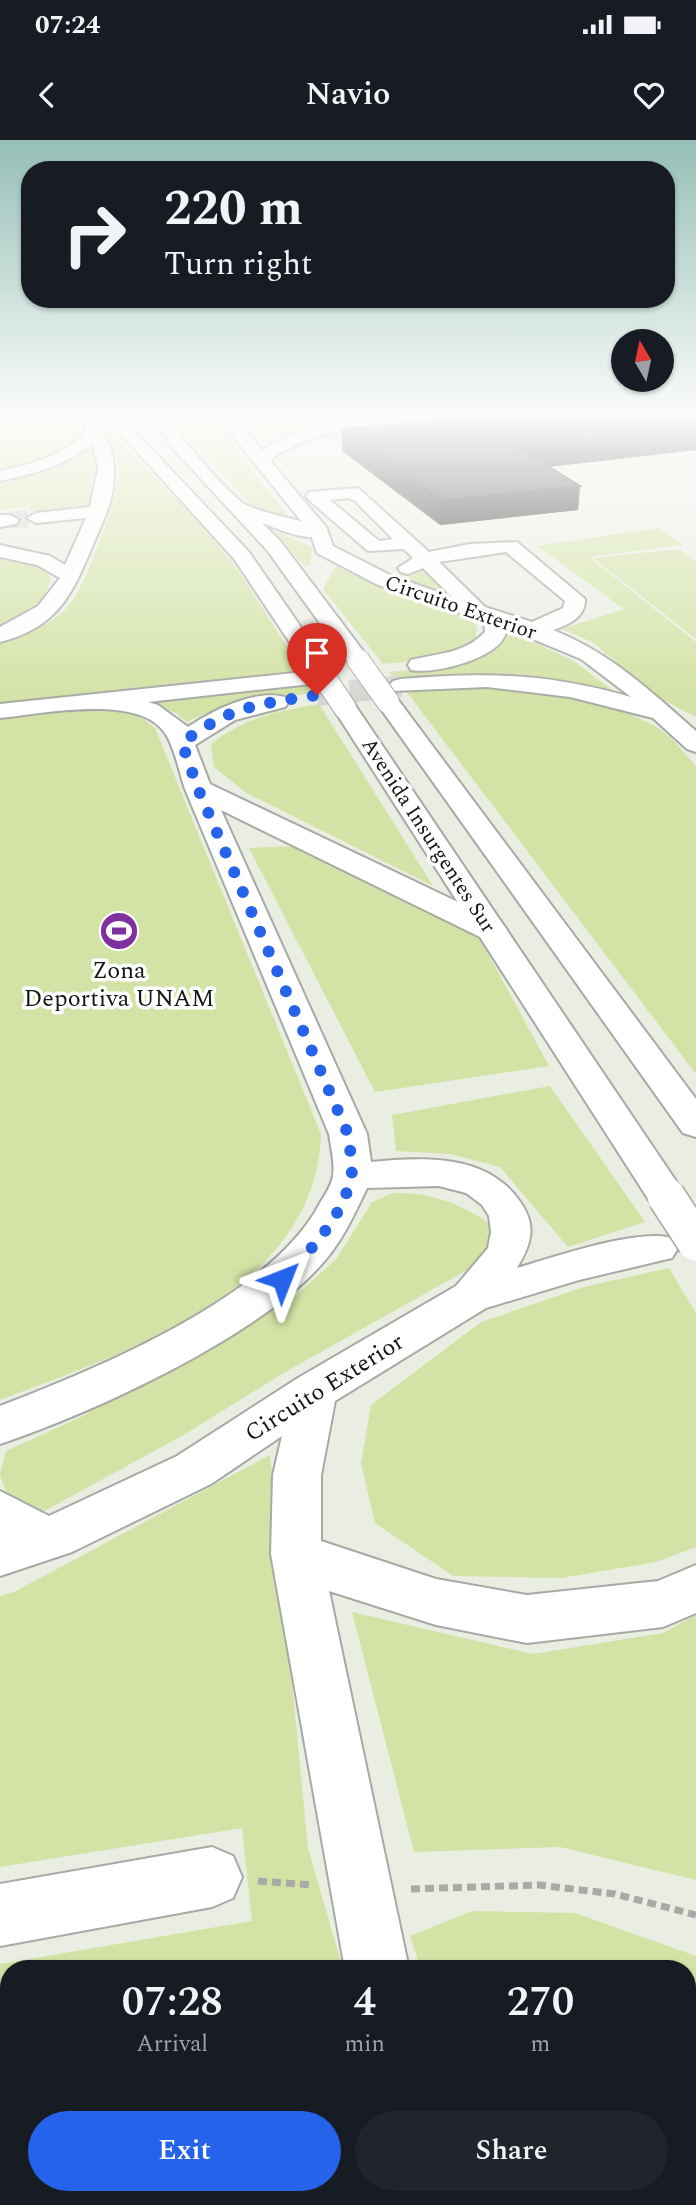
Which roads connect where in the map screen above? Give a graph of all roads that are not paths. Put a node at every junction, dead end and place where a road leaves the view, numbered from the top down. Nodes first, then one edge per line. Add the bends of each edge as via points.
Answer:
1 (203, 511) edge
2 (244, 511) edge
3 (248, 511) edge
4 (289, 511) edge
5 (100, 512) joint
6 (409, 543) dead end
7 (83, 546) junction
8 (0, 551) edge
9 (426, 558) junction
10 (317, 562) junction
11 (348, 564) junction
12 (71, 576) junction
13 (487, 615) junction
14 (530, 630) junction
15 (0, 635) edge
16 (312, 680) junction
17 (392, 686) junction
18 (107, 700) junction
19 (0, 711) edge
20 (663, 715) junction
21 (692, 737) edge
22 (182, 743) junction
23 (198, 789) junction
24 (491, 930) junction
25 (696, 1125) edge
26 (352, 1177) junction
27 (677, 1245) edge
28 (471, 1297) junction
29 (314, 1391) junction
30 (1, 1426) edge
31 (0, 1512) edge
32 (46, 1540) junction
33 (296, 1553) junction
34 (0, 1554) edge
35 (696, 1588) edge
36 (212, 1877) road end
37 (0, 1915) edge
38 (375, 1960) edge

1 - 16 street, Avenida Insurgentes Sur via 242,556
2 - 10 street, Avenida Insurgentes Sur
3 - 10 street via 294,528
4 - 10 street, Circuito Exterior
5 - 7 street
5 - 7 street via 45,517 56,542
6 - 9 street
7 - 12 street
8 - 12 street via 43,560
9 - 11 street via 404,570
9 - 13 street
9 - 14 street via 510,546 575,599 569,614 554,624
10 - 11 street, Circuito Exterior
10 - 17 street, Avenida Insurgentes Sur, bridge via 358,660
11 - 13 street, Circuito Exterior via 383,581
12 - 15 street via 50,608
13 - 14 street, Circuito Exterior
13 - 17 street via 496,633 483,648
14 - 20 street, Circuito Exterior via 573,646 616,671
16 - 18 street
16 - 22 street via 209,722
16 - 24 street, Avenida Insurgentes Sur, bridge via 345,708
17 - 20 street via 487,680 547,685
17 - 25 street, Avenida Insurgentes Sur
18 - 19 street
18 - 22 street via 160,715 176,728
20 - 21 street, Circuito Exterior
22 - 23 street
23 - 24 street
23 - 26 street via 348,1134
24 - 27 street, Avenida Insurgentes Sur, bridge via 666,1196
26 - 28 street via 434,1171 468,1180 496,1197 511,1222 512,1235 500,1261
26 - 30 street via 337,1211 315,1243 282,1279 252,1302 219,1324 97,1385
27 - 28 street, Circuito Exterior via 577,1265
28 - 29 street, Circuito Exterior
29 - 32 street, Circuito Exterior via 194,1471
29 - 33 street via 297,1475
31 - 32 street
32 - 34 street, Circuito Exterior
33 - 35 street via 347,1575 436,1602 527,1619 663,1604
33 - 38 street
36 - 37 street

